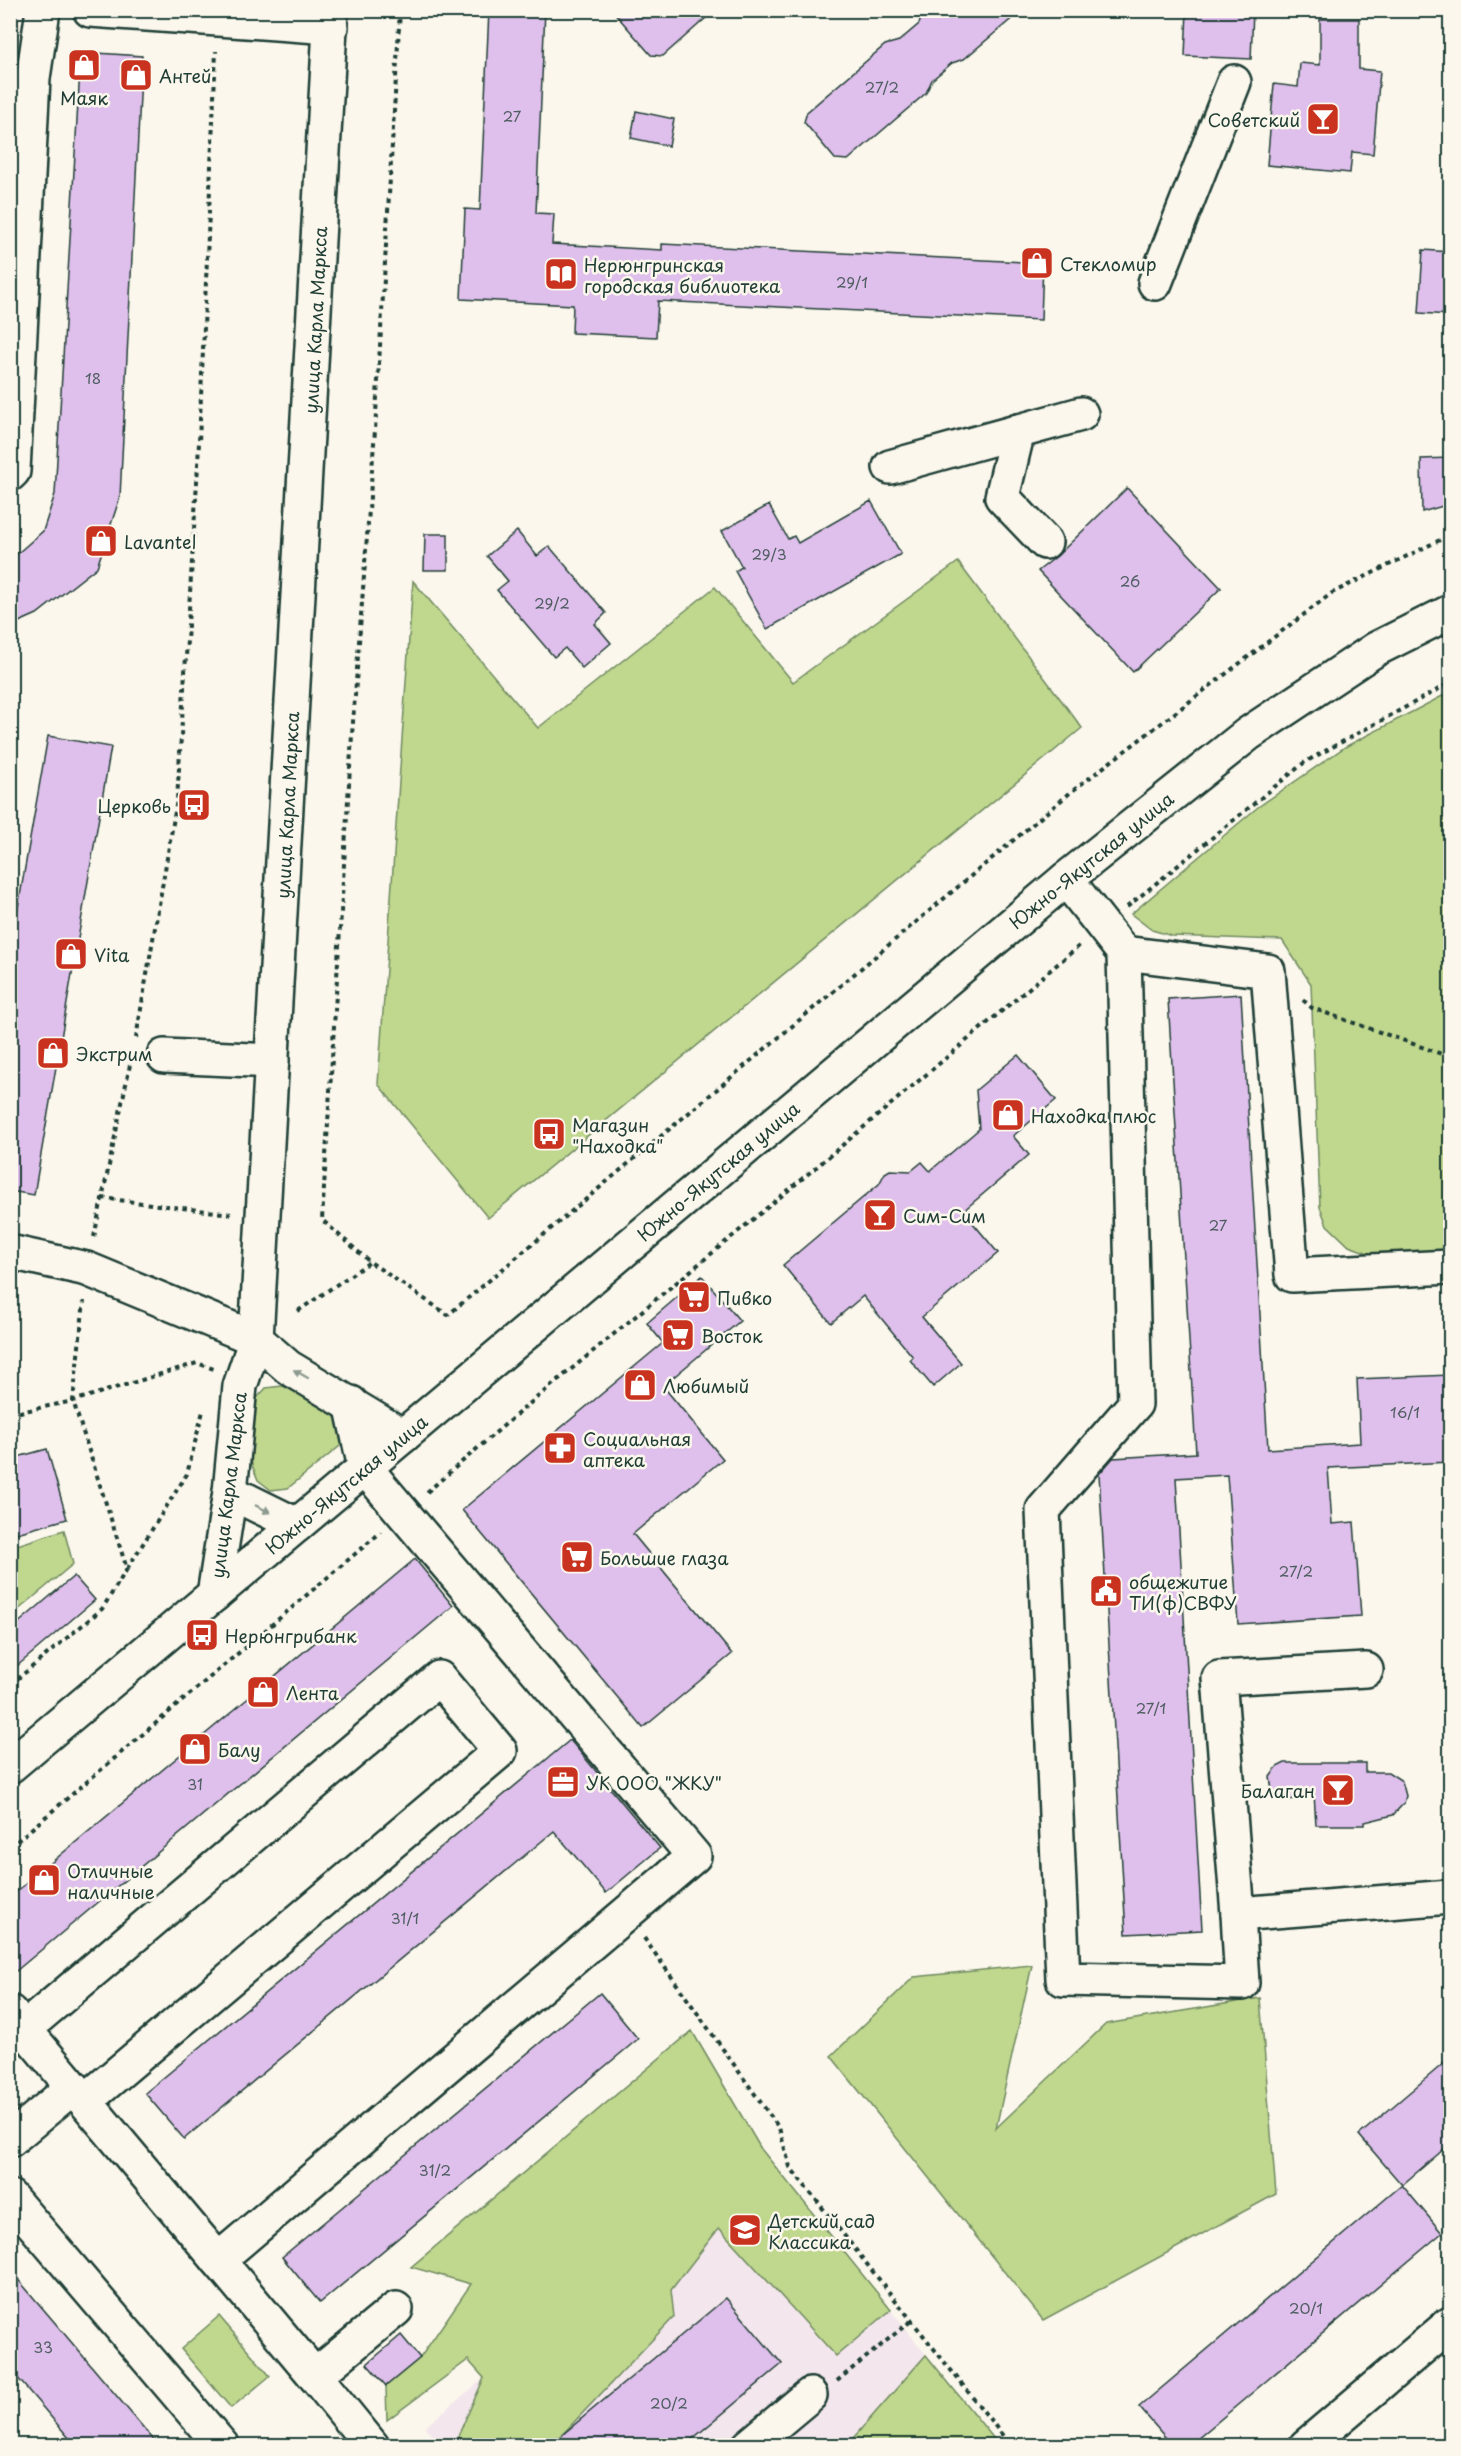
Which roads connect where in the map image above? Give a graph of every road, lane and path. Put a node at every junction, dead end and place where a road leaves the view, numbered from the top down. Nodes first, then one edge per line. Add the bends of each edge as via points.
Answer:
1 (43, 10) edge
2 (90, 10) edge
3 (400, 10) edge
4 (218, 19) junction
5 (331, 19) edge
6 (1234, 82) dead end
7 (1155, 283) dead end
8 (1081, 414) dead end
9 (1018, 432) junction
10 (890, 466) dead end
11 (10, 474) edge
12 (1450, 535) edge
13 (1045, 542) dead end
14 (1450, 612) edge
15 (1450, 683) edge
16 (1066, 879) junction
17 (1103, 926) junction
18 (1124, 953) junction
19 (1268, 971) junction
20 (149, 1052) joint
21 (1450, 1057) edge
22 (132, 1059) dead end
23 (272, 1061) junction
24 (102, 1198) junction
25 (231, 1214) dead end
26 (10, 1252) edge
27 (370, 1262) junction
28 (1450, 1267) edge
29 (87, 1269) junction
30 (298, 1311) dead end
31 (256, 1339) junction
32 (212, 1379) dead end
33 (206, 1400) dead end
34 (73, 1401) junction
35 (351, 1403) junction
36 (10, 1414) edge
37 (403, 1436) junction
38 (365, 1468) junction
39 (230, 1492) junction
40 (403, 1513) junction
41 (297, 1525) junction
42 (127, 1569) junction
43 (213, 1595) junction
44 (1366, 1670) dead end
45 (10, 1685) edge
46 (10, 1766) edge
47 (10, 1847) edge
48 (1450, 1896) edge
49 (626, 1913) junction
50 (1238, 1914) junction
51 (17, 2020) edge
52 (79, 2094) junction
53 (10, 2140) edge
54 (10, 2197) edge
55 (218, 2260) junction
56 (396, 2309) dead end
57 (912, 2320) junction
58 (1450, 2324) edge
59 (315, 2376) junction
60 (810, 2395) joint
61 (222, 2445) edge
62 (372, 2445) edge
63 (750, 2445) edge
64 (1011, 2445) edge
65 (1306, 2445) edge

1 - 11 street via 33,78
2 - 4 street
3 - 27 path via 322,1220
4 - 5 street
4 - 20 path via 198,465 177,800
5 - 23 street, улица Карла Маркса
6 - 7 street
8 - 9 street
9 - 10 street
9 - 13 street via 1002,497
12 - 27 path via 1332,592 1071,792 448,1315
14 - 16 street, Южно-Якутская улица via 1376,649 1248,734
15 - 17 path via 1305,762
16 - 17 street
16 - 37 street, Южно-Якутская улица
17 - 18 street
17 - 40 path
18 - 19 street
18 - 50 street via 1135,1404 1043,1510 1063,1979 1242,1983
19 - 21 path via 1312,1008
19 - 28 street via 1292,1275
20 - 23 street
22 - 24 path
23 - 31 street, улица Карла Маркса
24 - 25 path
24 - 29 path
26 - 29 street
27 - 30 path
29 - 31 street
29 - 34 path
35 -> 31 street via 288,1367
31 - 39 street, улица Карла Маркса via 240,1386
32 - 34 path via 214,1369 197,1363
33 - 42 path via 187,1474
34 - 36 path
34 - 42 path
35 - 37 street
35 - 38 street
37 - 38 street, Южно-Якутская улица
38 - 40 street
38 - 41 street, Южно-Якутская улица
39 -> 41 street
39 - 43 street, улица Карла Маркса
40 - 47 path
40 - 49 street via 694,1856
41 - 43 street, Южно-Якутская улица
42 - 45 path via 102,1609
43 - 46 street, Южно-Якутская улица
44 - 50 street via 1219,1678
48 - 50 street
49 - 55 street
49 - 57 path via 779,2128 790,2167
51 - 52 street
51 - 52 street via 439,1678 500,1751
52 - 53 street
52 - 55 street
54 - 61 street
55 - 59 street
56 - 59 street
57 - 60 path via 828,2389
57 - 64 path
58 - 65 street
59 - 62 street
60 - 63 street

